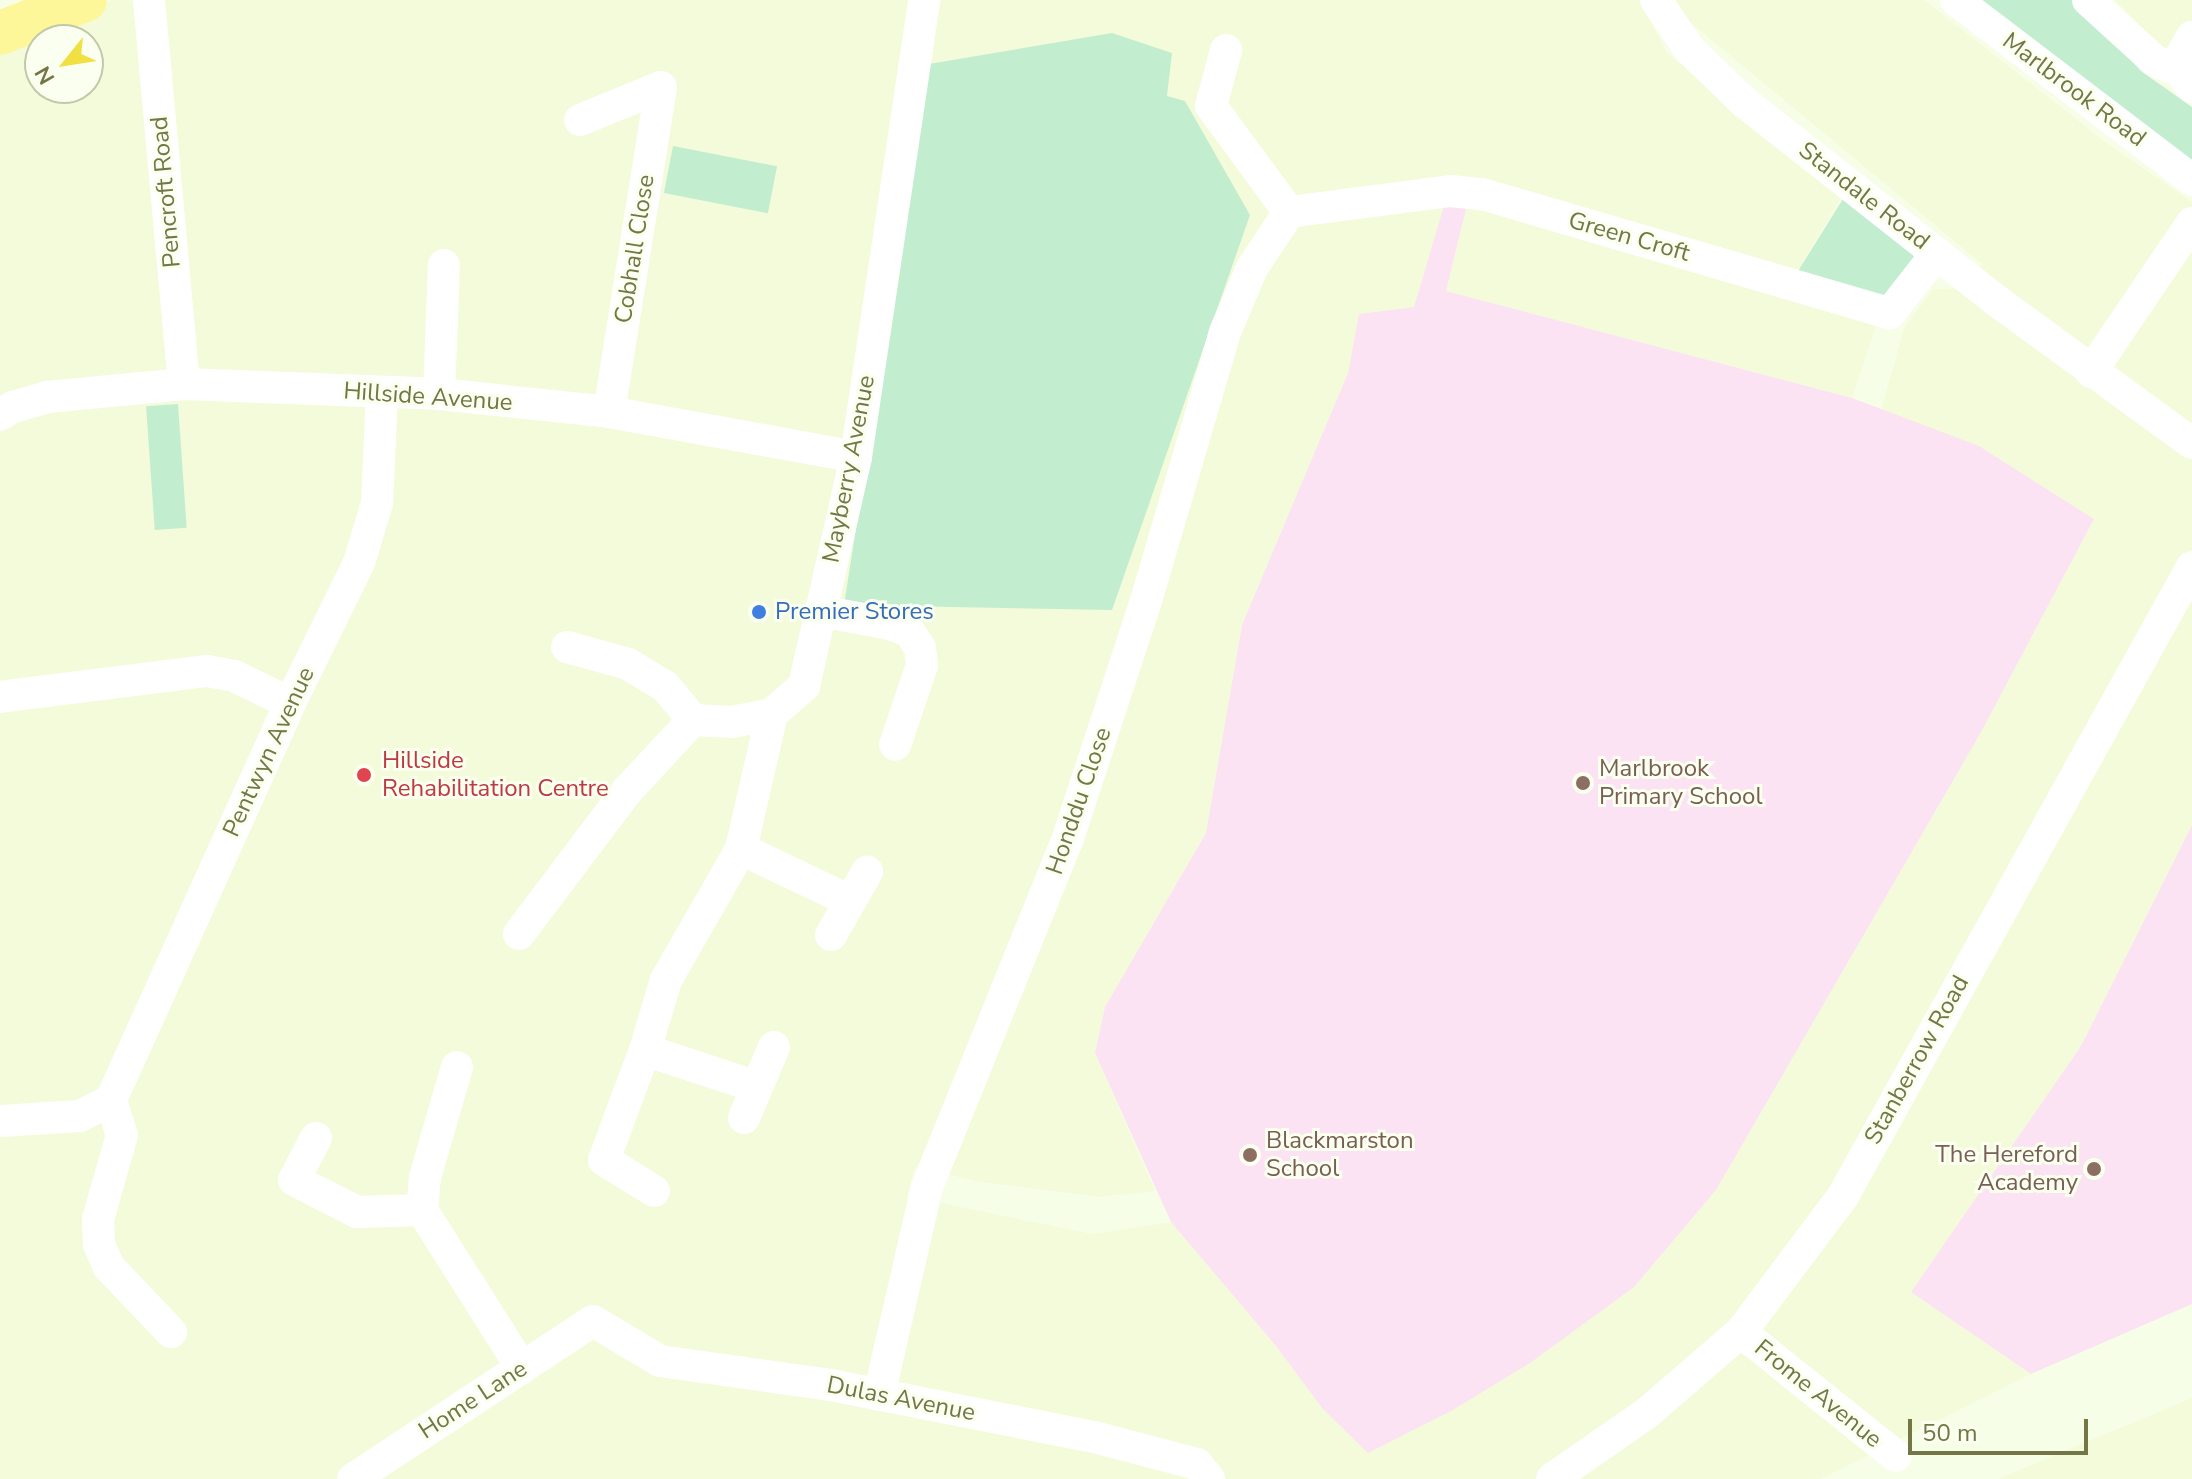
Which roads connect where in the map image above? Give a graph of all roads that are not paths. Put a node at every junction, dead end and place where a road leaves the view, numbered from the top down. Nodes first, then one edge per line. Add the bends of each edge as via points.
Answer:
1 (85, 0) edge
2 (149, 0) edge
3 (924, 0) edge
4 (1656, 0) edge
5 (1956, 0) edge
6 (2088, 0) edge
7 (0, 33) edge
8 (2192, 37) edge
9 (1226, 50) dead end
10 (2185, 78) edge
11 (580, 120) dead end
12 (2192, 180) edge
13 (1289, 212) junction
14 (2192, 223) edge
15 (1937, 253) junction
16 (444, 265) dead end
17 (2091, 372) junction
18 (184, 384) junction
19 (382, 393) junction
20 (439, 394) junction
21 (609, 412) junction
22 (0, 415) edge
23 (2192, 443) edge
24 (856, 457) junction
25 (2192, 567) edge
26 (820, 611) junction
27 (567, 647) dead end
28 (0, 697) edge
29 (290, 703) junction
30 (772, 714) junction
31 (693, 720) junction
32 (895, 745) dead end
33 (741, 849) junction
34 (867, 872) dead end
35 (850, 901) junction
36 (519, 934) dead end
37 (831, 935) dead end
38 (774, 1047) dead end
39 (645, 1050) junction
40 (457, 1067) dead end
41 (757, 1087) junction
42 (111, 1100) junction
43 (744, 1118) dead end
44 (0, 1121) edge
45 (316, 1138) dead end
46 (654, 1191) dead end
47 (422, 1210) junction
48 (593, 1321) joint
49 (171, 1332) dead end
50 (1741, 1332) junction
51 (522, 1368) junction
52 (879, 1395) junction
53 (1896, 1456) dead end
54 (353, 1479) edge
55 (1209, 1479) edge
56 (1552, 1479) edge

1 - 7 highway
2 - 18 street, Pencroft Road
3 - 24 street, Mayberry Avenue
4 - 15 street, Standale Road via 1689,49 1744,102
5 - 12 street, Marlbrook Road
6 - 10 street via 2155,61
8 - 10 street via 2182,54
9 - 13 street via 1211,106
11 - 21 street, Cobhall Close via 661,87
13 - 15 street, Green Croft via 1451,191 1482,194 1890,313
13 - 52 street, Honddu Close via 1252,268 1225,332 1145,604 1067,841 927,1187
14 - 17 street
15 - 17 street, Standale Road
16 - 20 street
17 - 23 street
18 - 19 street, Hillside Avenue
18 - 22 street, Hillside Avenue via 47,397
19 - 20 street, Hillside Avenue
19 - 29 street, Pentwyn Avenue via 377,503 370,535
20 - 21 street, Hillside Avenue
21 - 24 street, Hillside Avenue
24 - 26 street, Mayberry Avenue
25 - 50 street, Stanberrow Road via 1843,1196
26 - 30 street, Mayberry Avenue via 804,686
26 - 32 street via 909,631 920,648 922,665
27 - 31 street via 628,664 666,687
28 - 29 street via 207,671 234,676
29 - 42 street, Pentwyn Avenue
30 - 31 street, Mayberry Avenue via 732,722
30 - 33 street
31 - 36 street via 626,792
33 - 35 street
33 - 39 street via 666,980
34 - 35 street
35 - 37 street
38 - 41 street
39 - 41 street
39 - 46 street via 604,1160
40 - 47 street via 425,1177
41 - 43 street
42 - 44 street via 80,1116
42 - 49 street via 122,1135 98,1219 99,1244 109,1267
45 - 47 street via 294,1180 357,1212
47 - 51 street
48 - 51 street, Home Lane
48 - 52 street, Dulas Avenue via 660,1361
50 - 53 street, Frome Avenue
50 - 56 street, Stanberrow Road via 1647,1413
51 - 54 street, Home Lane
52 - 55 street, Dulas Avenue via 1112,1442 1197,1464

